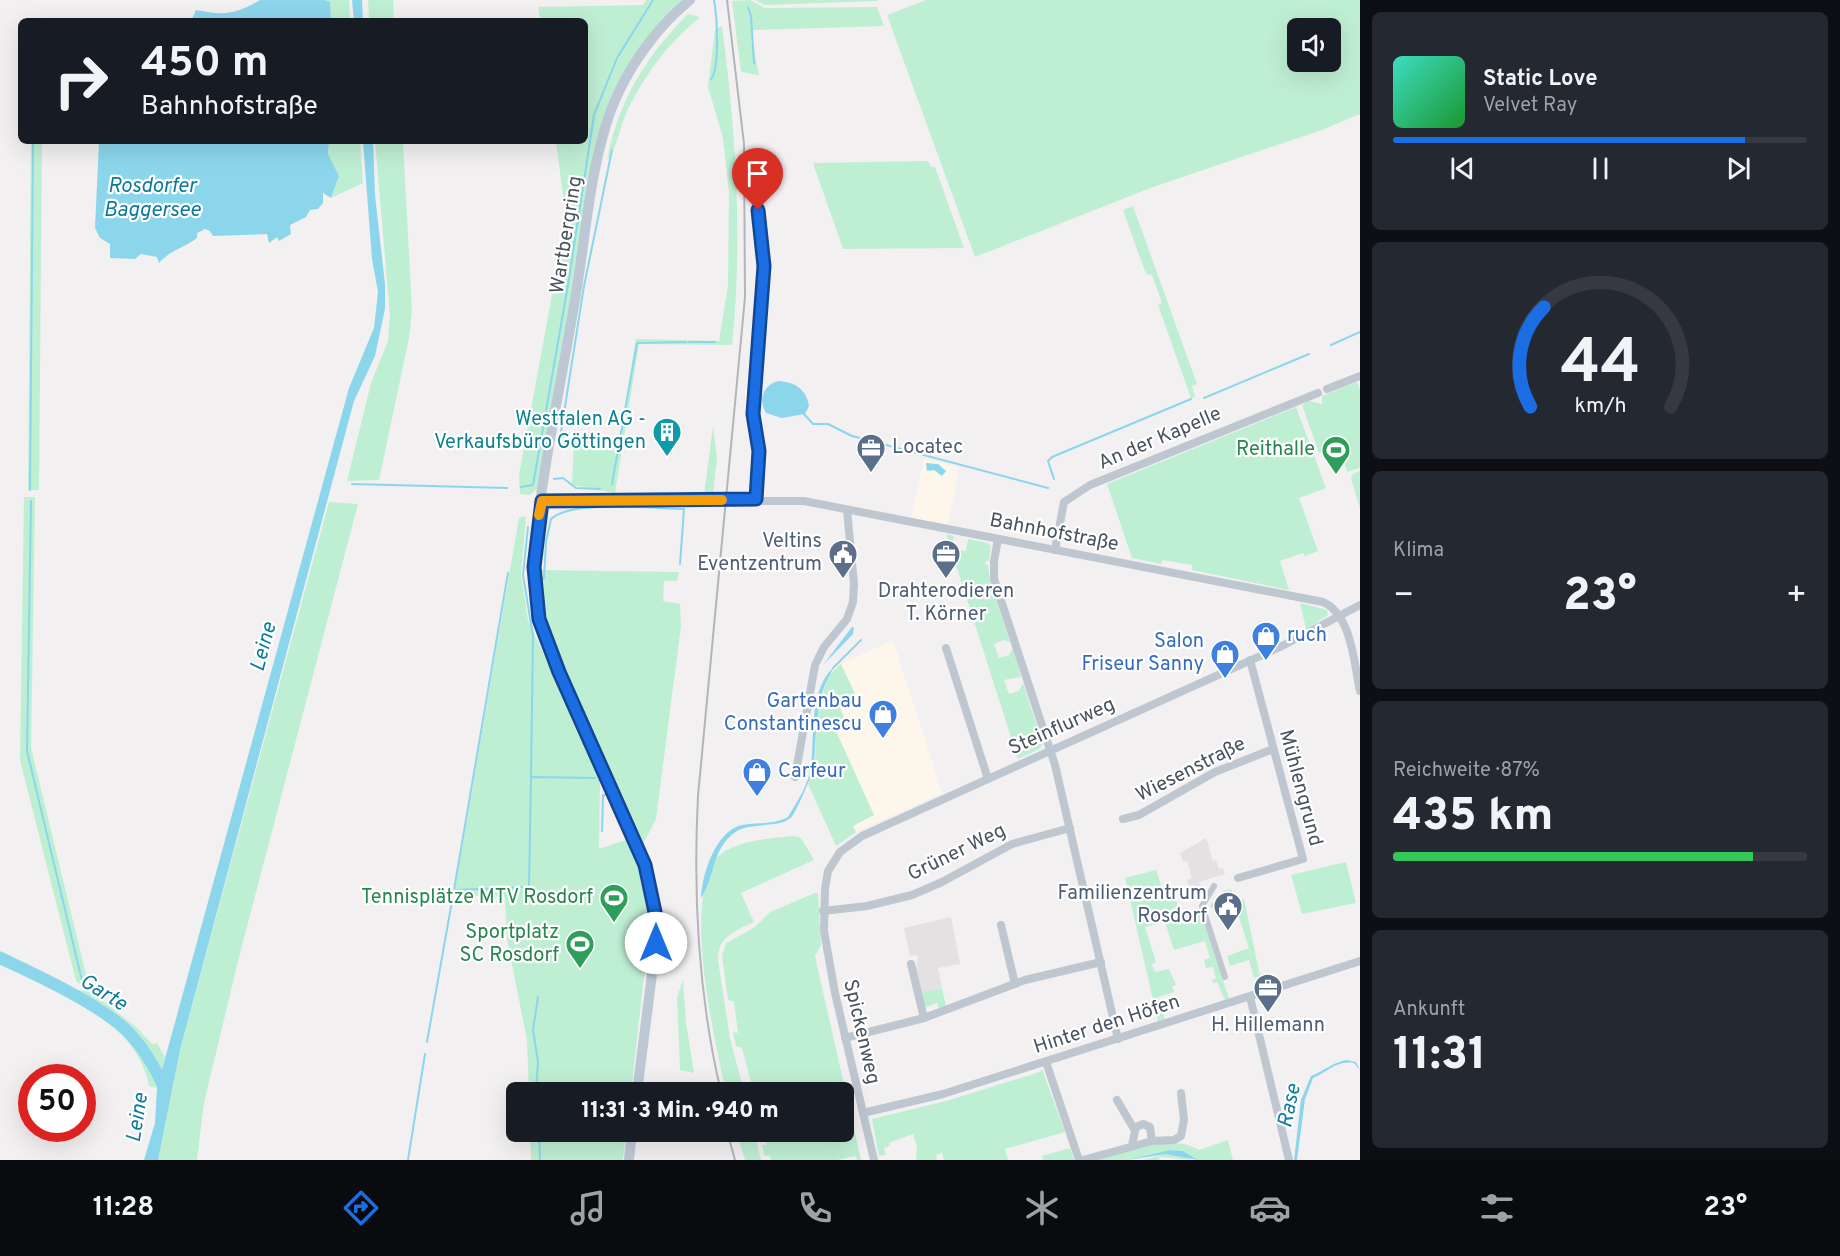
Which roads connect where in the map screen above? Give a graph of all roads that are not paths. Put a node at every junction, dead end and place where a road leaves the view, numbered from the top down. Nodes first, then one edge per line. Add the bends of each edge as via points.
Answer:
1 (687, 3) edge
2 (758, 210) dead end
3 (1360, 376) edge
4 (1327, 389) dead end
5 (1318, 393) dead end
6 (756, 499) junction
7 (542, 501) junction
8 (847, 510) junction
9 (998, 539) junction
10 (1054, 550) junction
11 (1358, 606) edge
12 (1338, 617) junction
13 (946, 648) dead end
14 (1250, 660) junction
15 (1360, 690) edge
16 (1273, 749) junction
17 (1050, 751) junction
18 (795, 777) dead end
19 (988, 779) junction
20 (1123, 819) dead end
21 (1070, 828) junction
22 (1238, 878) dead end
23 (1214, 886) dead end
24 (823, 911) junction
25 (1001, 925) dead end
26 (1360, 961) edge
27 (1101, 962) junction
28 (911, 964) dead end
29 (1225, 977) dead end
30 (1015, 984) junction
31 (1250, 997) junction
32 (924, 1018) junction
33 (845, 1038) junction
34 (1118, 1039) junction
35 (1046, 1062) junction
36 (638, 1082) edge
37 (1182, 1092) dead end
38 (1117, 1100) dead end
39 (863, 1113) junction
40 (1134, 1130) junction
41 (1152, 1141) junction
42 (631, 1142) edge
43 (1132, 1145) junction
44 (629, 1160) edge
45 (874, 1160) edge
46 (1078, 1160) edge
47 (1083, 1160) edge
48 (1289, 1160) edge

1 - 7 main road, Wartbergring via 634,64 605,129
2 - 6 street via 764,266 753,414 759,451
3 - 4 street
5 - 10 street, An der Kapelle via 1090,485 1068,498 1063,504
6 - 7 street, Bahnhofstraße
6 - 8 street, Bahnhofstraße via 793,500
7 - 36 main road, Wartbergring via 534,567 539,619 652,886 656,943
8 - 9 street, Bahnhofstraße
8 - 18 street via 854,597 847,619 814,665
9 - 10 street, Bahnhofstraße
9 - 17 street via 994,579
10 - 12 street, Bahnhofstraße via 1322,602 1329,604
11 - 12 street, Steinflurweg
12 - 14 street, Steinflurweg
12 - 15 street via 1344,625
13 - 19 street
14 - 16 street, Mühlengrund
14 - 17 street, Steinflurweg
16 - 20 street, Wiesenstraße via 1207,776 1139,815
16 - 22 street, Mühlengrund via 1303,859
17 - 19 street, Steinflurweg
17 - 21 street
19 - 24 street, Steinflurweg via 846,846 828,872
21 - 24 street, Grüner Weg via 1012,844 912,895
21 - 27 street
23 - 29 street via 1202,906
24 - 33 street, Spickenweg via 827,957
25 - 30 street
26 - 31 street, Hinter den Höfen
27 - 30 street
27 - 34 street
28 - 32 street
30 - 32 street
31 - 34 street, Hinter den Höfen
31 - 48 street
32 - 33 street
33 - 39 street, Spickenweg
34 - 35 street, Hinter den Höfen
35 - 39 street, Hinter den Höfen via 943,1094
35 - 46 street
37 - 41 street via 1181,1136
38 - 40 street
39 - 45 street, Spickenweg
40 - 41 street via 1141,1124 1148,1125
40 - 43 street
41 - 43 street
42 - 44 main road
43 - 47 street

